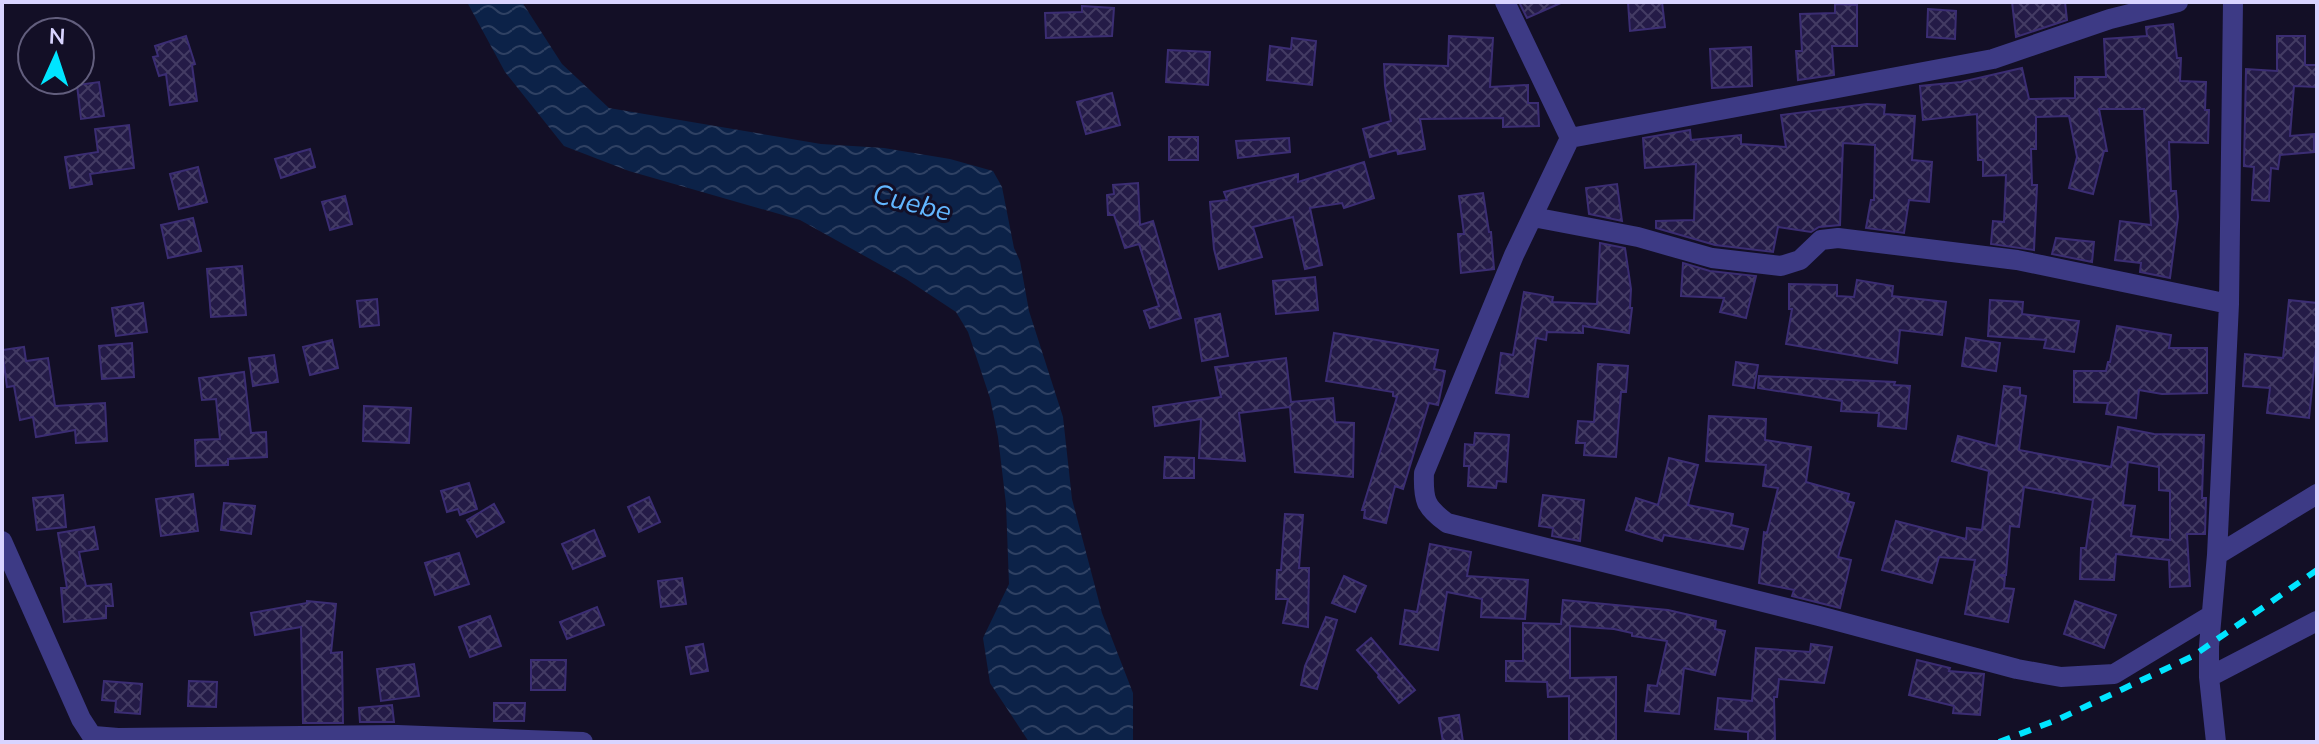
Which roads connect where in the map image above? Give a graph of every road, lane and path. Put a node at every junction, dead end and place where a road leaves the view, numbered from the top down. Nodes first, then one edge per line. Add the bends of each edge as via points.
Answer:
1 (1505, 2) edge
2 (2178, 2) edge
3 (2233, 2) edge
4 (1570, 138) junction
5 (1533, 217) junction
6 (2229, 304) junction
7 (2317, 494) edge
8 (2, 541) edge
9 (2217, 555) junction
10 (2210, 616) junction
11 (2317, 621) edge
12 (2209, 677) junction
13 (95, 739) edge
14 (583, 742) edge
15 (2216, 742) edge

1 - 4 street
2 - 4 street via 1993,59
3 - 6 street
4 - 5 street
5 - 6 street via 1712,258 1781,266 1800,260 1821,240 1838,238 2017,260
5 - 10 street via 1424,473 1431,511 1447,523 2061,677 2114,674
6 - 9 street
7 - 9 street
8 - 13 street via 81,719
9 - 10 street
10 - 12 street
11 - 12 street
12 - 15 street
13 - 14 street via 397,735

